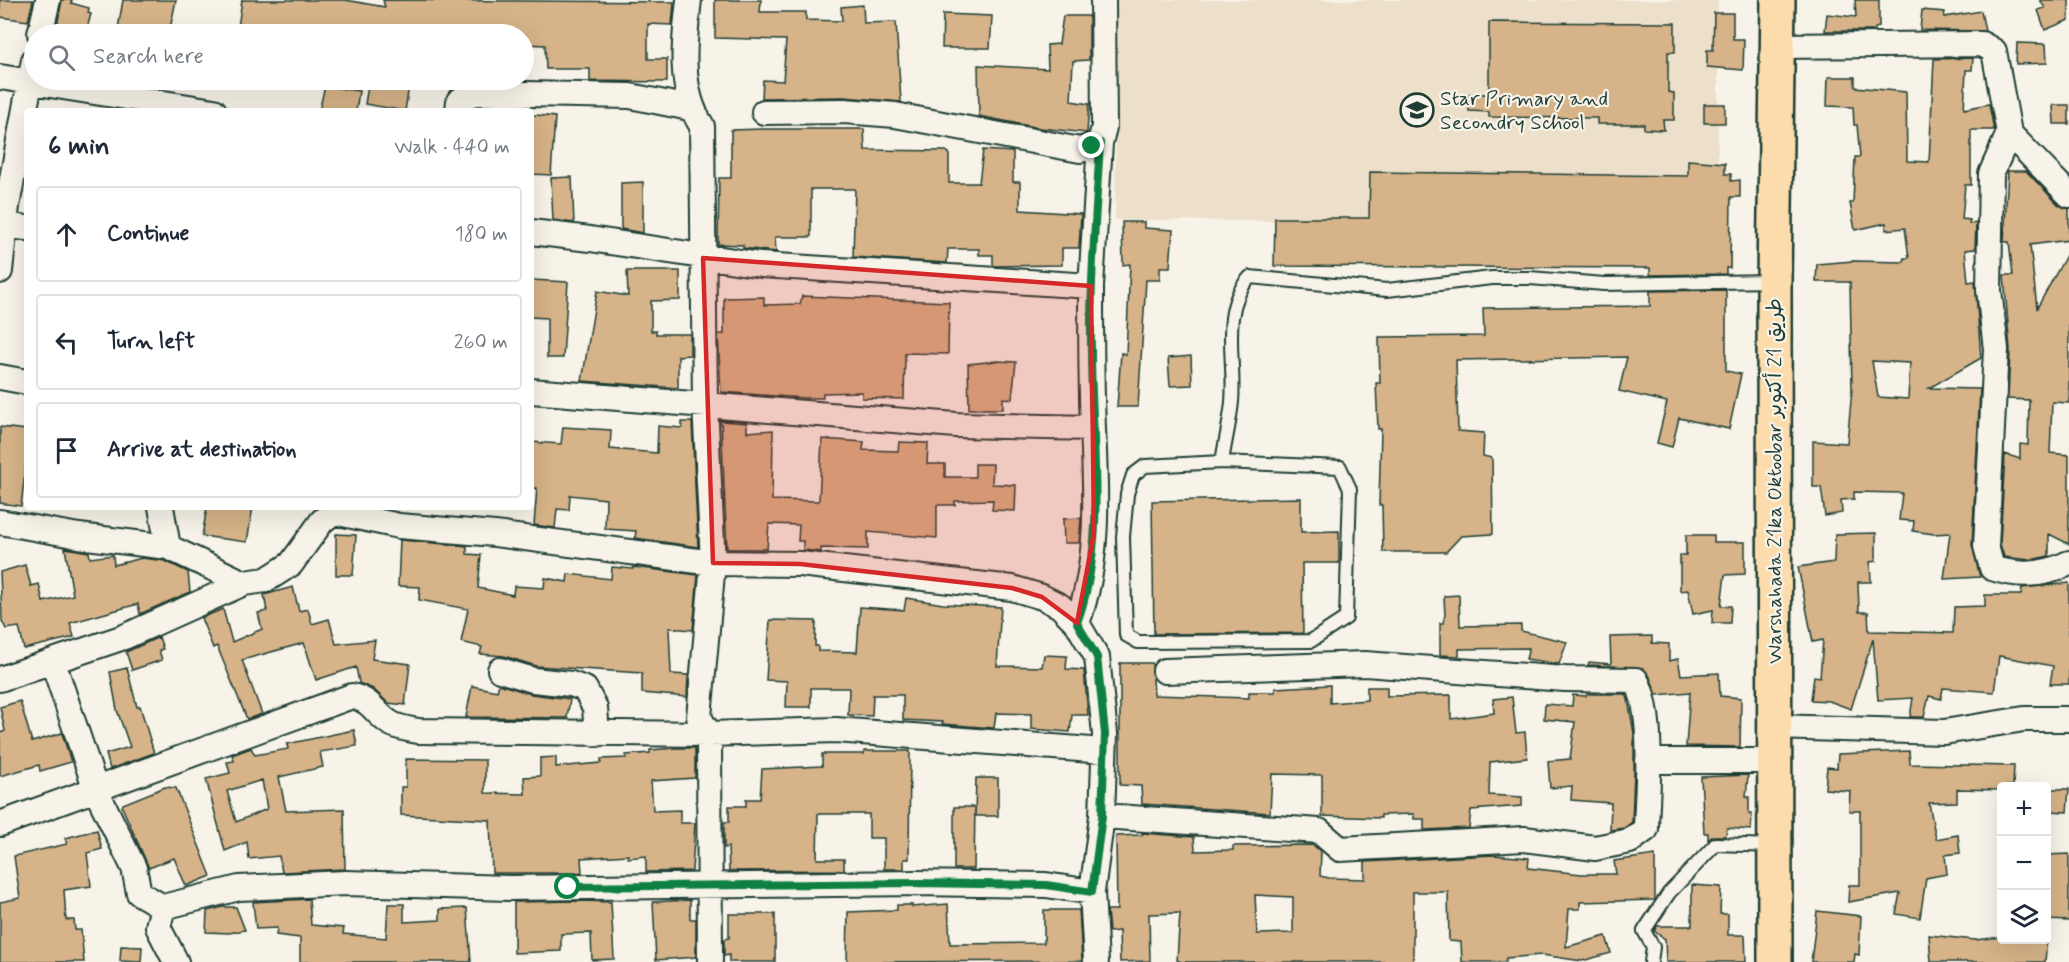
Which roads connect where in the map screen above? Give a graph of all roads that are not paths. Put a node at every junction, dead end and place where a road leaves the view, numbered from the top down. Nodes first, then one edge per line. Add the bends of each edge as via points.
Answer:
1 (48, 0) edge
2 (689, 0) edge
3 (1103, 0) edge
4 (1778, 0) edge
5 (42, 24) edge
6 (1778, 45) junction
7 (24, 72) edge
8 (0, 77) edge
9 (28, 90) edge
10 (118, 90) edge
11 (25, 108) edge
12 (200, 108) edge
13 (458, 108) edge
14 (690, 108) junction
15 (764, 112) dead end
16 (24, 114) edge
17 (2009, 132) junction
18 (1100, 143) junction
19 (2069, 195) edge
20 (11, 227) edge
21 (534, 232) edge
22 (703, 258) junction
23 (0, 271) edge
24 (1774, 281) junction
25 (1091, 286) junction
26 (0, 377) edge
27 (24, 381) edge
28 (534, 391) edge
29 (705, 404) junction
30 (1093, 428) junction
31 (1222, 462) junction
32 (162, 510) edge
33 (0, 522) edge
34 (168, 547) junction
35 (713, 563) junction
36 (2069, 563) edge
37 (244, 583) junction
38 (1077, 623) junction
39 (52, 662) junction
40 (500, 670) dead end
41 (1166, 671) dead end
42 (0, 679) edge
43 (2069, 719) edge
44 (1773, 726) junction
45 (597, 734) junction
46 (709, 734) junction
47 (1104, 751) junction
48 (1648, 761) junction
49 (1774, 761) junction
50 (96, 790) junction
51 (1102, 816) junction
52 (0, 824) edge
53 (1774, 846) junction
54 (708, 886) junction
55 (1092, 892) junction
56 (163, 907) junction
57 (176, 962) edge
58 (710, 962) edge
59 (1096, 962) edge
60 (1651, 962) edge
61 (1775, 962) edge

1 - 5 street
2 - 14 street via 683,45
3 - 18 street via 1104,127
4 - 6 main road, Warshahada 21ka Oktoobar طريق 21 أكتوبر
6 - 17 street via 1982,44 1994,51
6 - 24 main road, Warshahada 21ka Oktoobar طريق 21 أكتوبر
7 - 8 street
9 - 11 street
10 - 12 street
13 - 14 street via 459,101 473,93 630,96
14 - 22 street via 702,126
15 - 18 street via 895,115 1080,150
16 - 20 street via 7,206
17 - 19 street
17 - 36 street via 1991,174 1989,290 1995,349 1986,546 1992,568 2008,573 2034,575
18 - 25 street
20 - 23 street
21 - 22 street
22 - 25 street
22 - 29 street
24 - 31 lane via 1604,284 1492,278 1387,290 1250,277 1239,288 1230,330 1232,401
24 - 44 main road, Warshahada 21ka Oktoobar طريق 21 أكتوبر
25 - 30 street
26 - 27 street
28 - 29 street
29 - 30 street via 956,425
29 - 35 street
30 - 38 street via 1094,533 1084,603
31 - 31 lane via 1340,467 1350,489 1346,618 1311,641 1138,642 1126,635 1123,537 1132,475 1145,466
32 - 34 street
33 - 34 street
34 - 37 street
35 - 37 street via 495,534 399,526 334,512 322,521 291,564 266,580
35 - 38 street via 800,564 1012,588 1051,601
35 - 46 street via 699,717
37 - 39 street via 124,637
38 - 47 street via 1097,657
39 - 42 street
39 - 50 street
40 - 45 street via 585,689 595,708
41 - 48 street via 1365,663 1565,679 1636,680 1643,694
43 - 44 street via 2024,719 1944,732
44 - 49 main road, Warshahada 21ka Oktoobar طريق 21 أكتوبر
45 - 46 street
45 - 50 street via 417,731 387,722 371,703 352,696
46 - 47 street via 836,730
46 - 54 street
47 - 51 street
48 - 49 street
48 - 51 street via 1646,829 1630,841 1595,848 1524,839 1340,849 1319,831
49 - 53 main road, Warshahada 21ka Oktoobar طريق 21 أكتوبر
50 - 52 street
50 - 56 street via 135,868 139,893
51 - 55 street
53 - 60 lane via 1716,844 1669,893 1644,931 1653,947
53 - 61 main road, Warshahada 21ka Oktoobar طريق 21 أكتوبر
54 - 55 street via 1046,885
54 - 56 street via 509,888 346,883 239,888
54 - 58 street
55 - 59 street
56 - 57 street via 158,927

